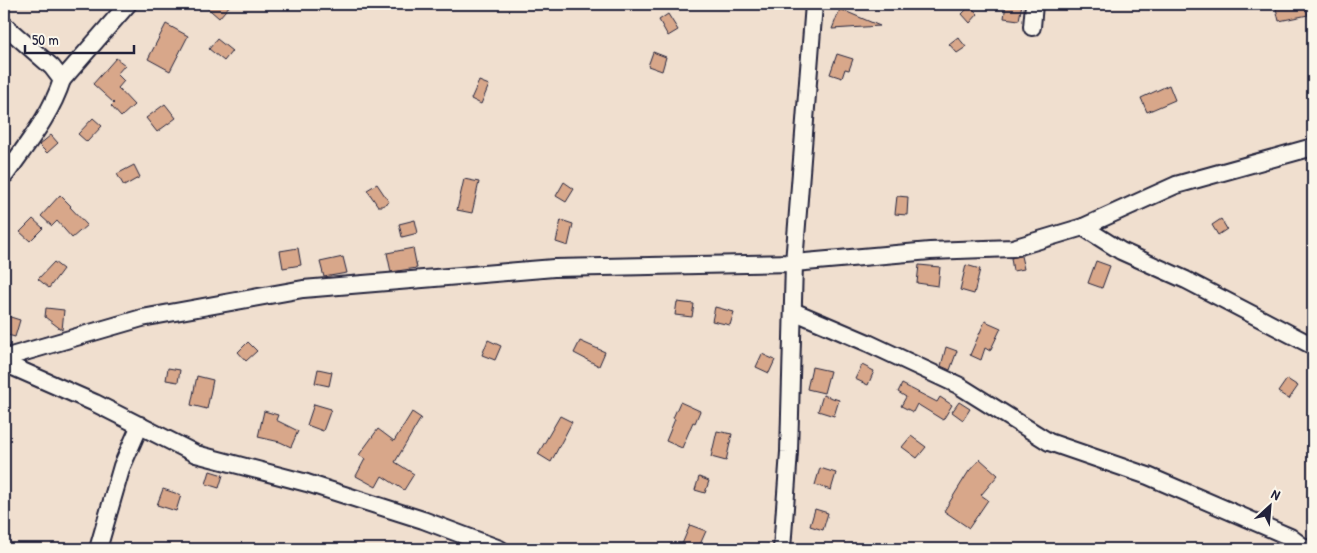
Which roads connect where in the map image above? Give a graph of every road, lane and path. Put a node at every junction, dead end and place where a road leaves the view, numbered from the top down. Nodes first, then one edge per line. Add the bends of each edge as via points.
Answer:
1 (128, 4) edge
2 (814, 4) edge
3 (1034, 4) edge
4 (4, 25) edge
5 (1032, 27) dead end
6 (62, 80) junction
7 (1311, 151) edge
8 (6, 174) dead end
9 (1083, 227) junction
10 (794, 263) junction
11 (793, 311) junction
12 (1313, 346) edge
13 (4, 358) edge
14 (4, 363) edge
15 (140, 425) junction
16 (98, 549) edge
17 (500, 549) edge
18 (782, 549) edge
19 (1306, 549) edge

1 - 6 street
2 - 10 street
3 - 5 street
4 - 6 street via 52,67
6 - 8 street via 36,130
7 - 9 street via 1176,185
9 - 10 street via 1013,248 930,251
9 - 12 street via 1121,251 1194,284
10 - 11 street
10 - 13 street via 554,268 303,289 142,318
11 - 18 street via 789,452
11 - 19 street via 958,385 1049,442 1148,476 1290,537
14 - 15 street
15 - 16 street via 122,466
15 - 17 street via 196,454 414,517

